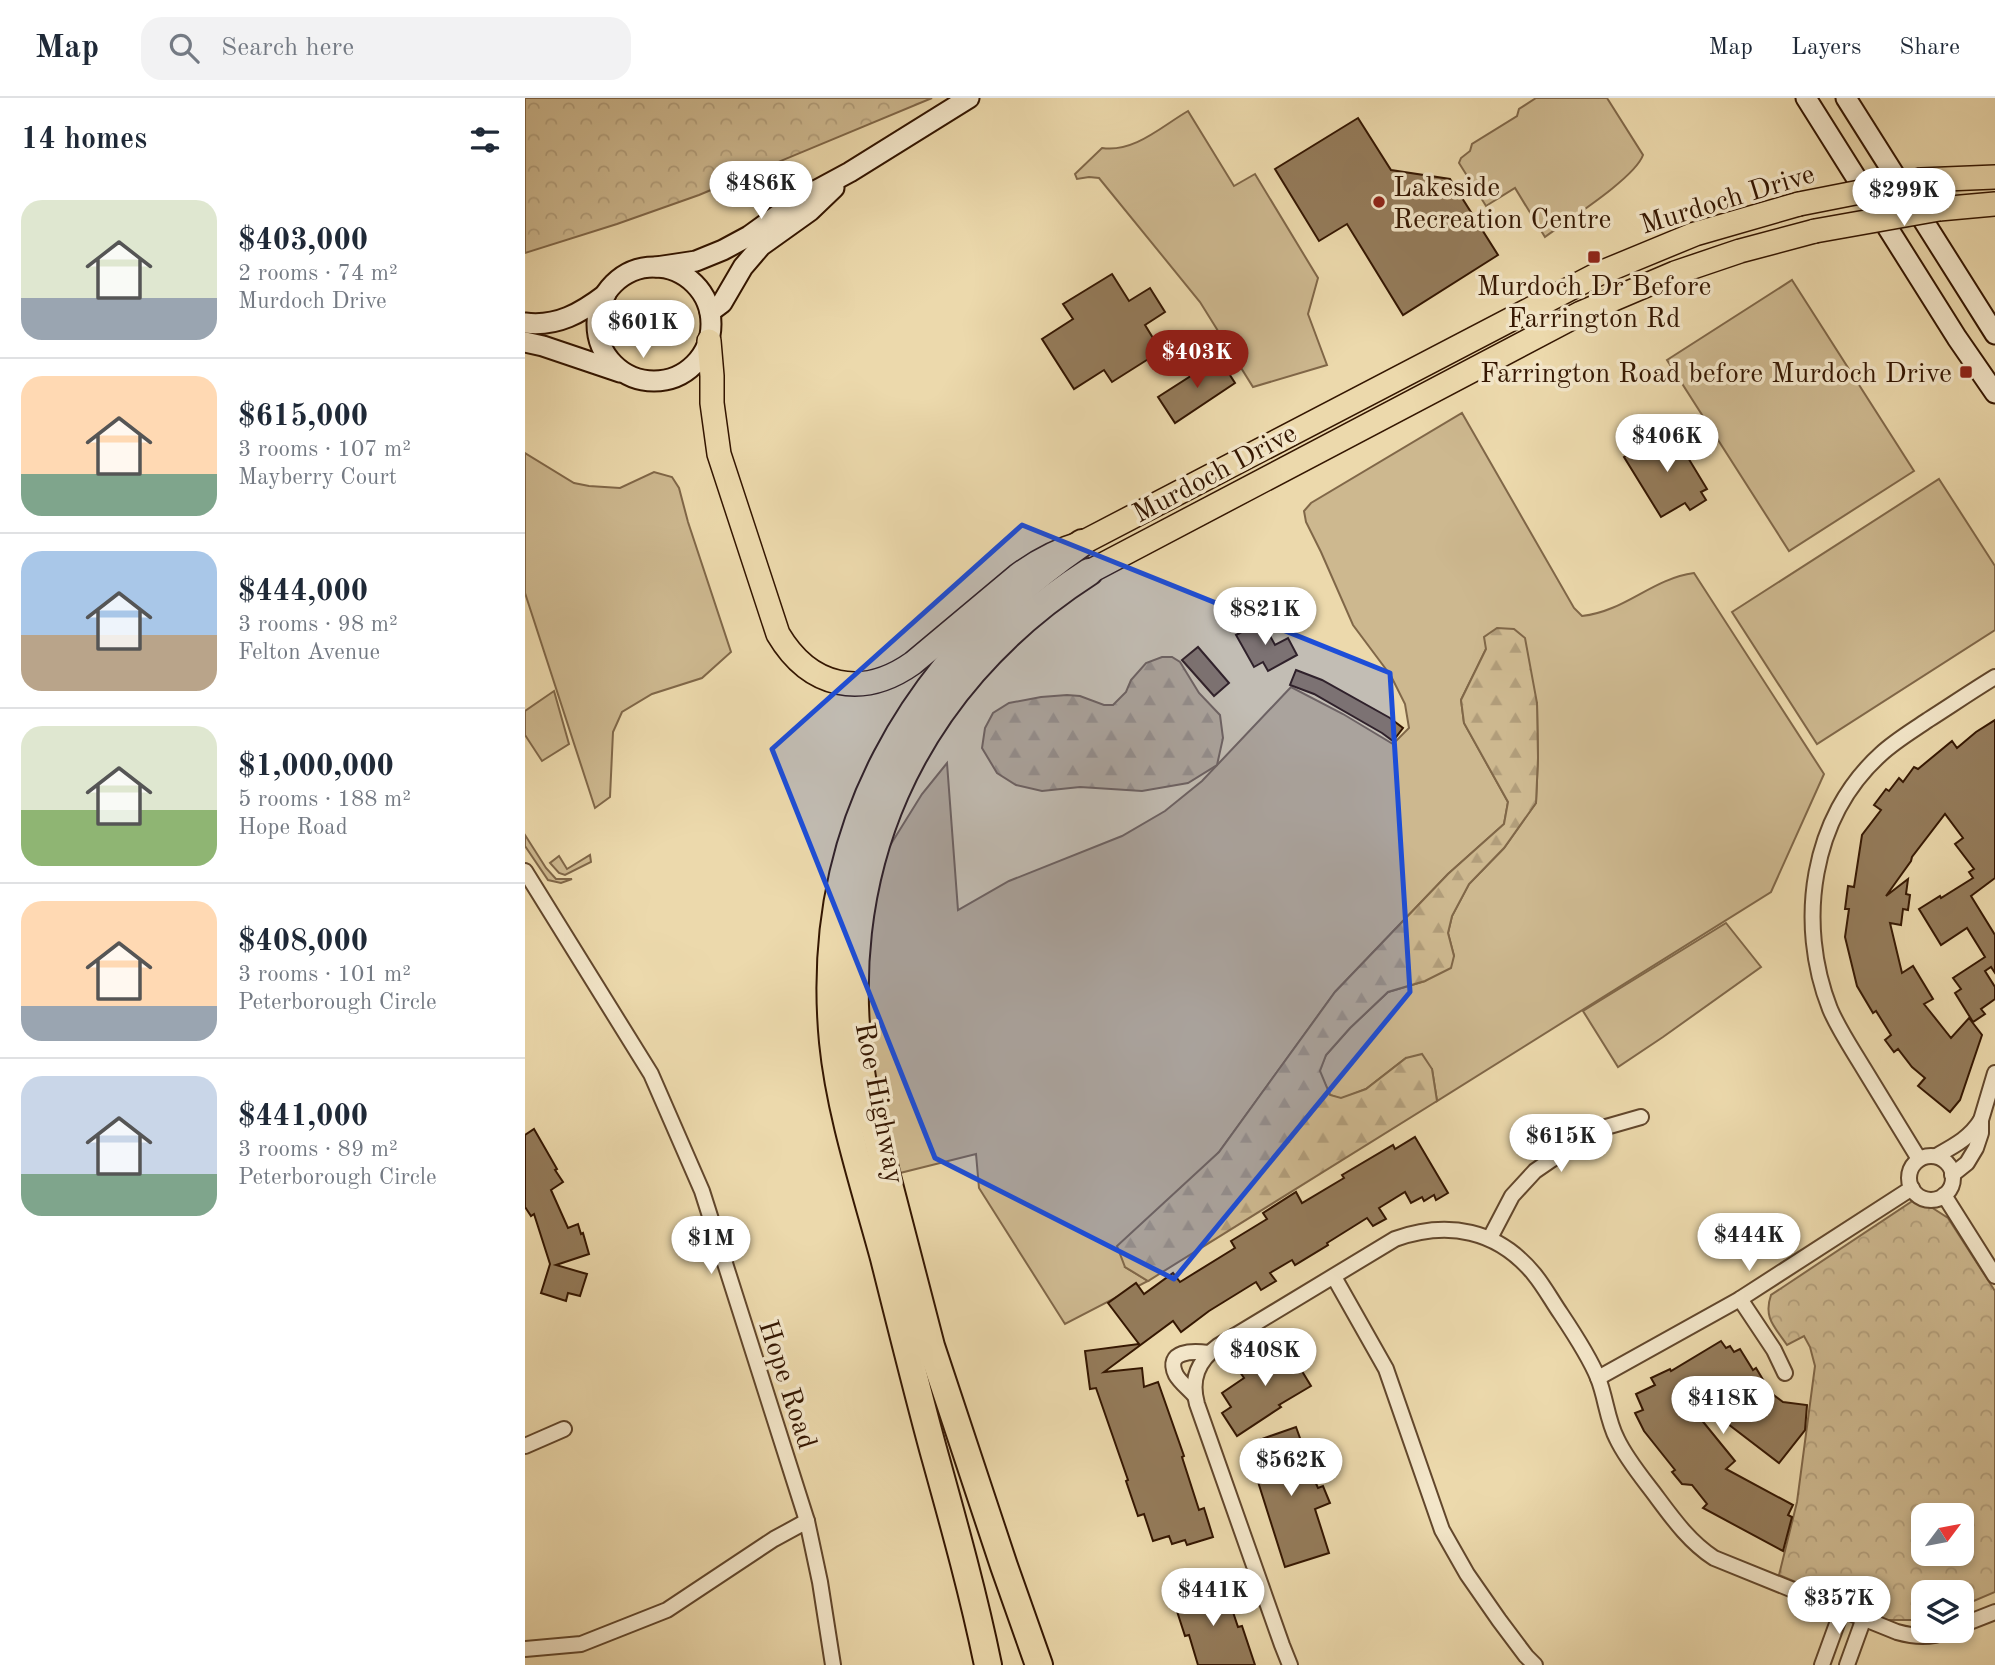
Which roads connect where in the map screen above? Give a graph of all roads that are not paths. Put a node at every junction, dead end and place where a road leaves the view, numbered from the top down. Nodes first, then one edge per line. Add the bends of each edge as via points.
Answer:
1 (969, 98) edge
2 (1806, 98) edge
3 (1846, 98) edge
4 (850, 172) junction
5 (1995, 177) edge
6 (1995, 204) edge
7 (656, 267) junction
8 (605, 294) junction
9 (710, 312) junction
10 (525, 323) edge
11 (1995, 334) edge
12 (709, 341) junction
13 (525, 342) edge
14 (624, 373) junction
15 (1995, 393) edge
16 (1082, 543) junction
17 (1089, 572) joint
18 (1995, 675) edge
19 (525, 871) edge
20 (1995, 1073) edge
21 (1641, 1117) dead end
22 (1981, 1120) junction
23 (1936, 1156) junction
24 (1919, 1159) junction
25 (1952, 1175) junction
26 (1912, 1188) junction
27 (1944, 1195) junction
28 (1490, 1238) junction
29 (1995, 1276) edge
30 (1334, 1277) junction
31 (1740, 1299) junction
32 (931, 1346) junction
33 (1208, 1353) junction
34 (1785, 1374) dead end
35 (1598, 1378) junction
36 (1195, 1396) junction
37 (564, 1429) dead end
38 (525, 1446) edge
39 (933, 1449) junction
40 (807, 1521) junction
41 (1842, 1610) junction
42 (1995, 1612) edge
43 (1864, 1618) junction
44 (1974, 1620) edge
45 (1911, 1635) edge
46 (525, 1649) edge
47 (833, 1665) edge
48 (975, 1665) edge
49 (988, 1665) edge
50 (1002, 1665) edge
51 (1039, 1665) edge
52 (1290, 1665) edge
53 (1535, 1665) edge
54 (1822, 1665) edge
55 (1847, 1665) edge

1 - 4 street
2 - 15 street
3 - 11 street
4 - 7 street via 723,250 696,261
4 - 9 street via 810,211 761,246 722,303
5 - 16 main road, Murdoch Drive, bridge via 1921,180 1799,204 1695,234 1598,274
6 - 17 main road, Murdoch Drive, bridge via 1815,231 1643,285 1581,313
7 - 8 street via 627,274
7 - 9 street via 690,281
8 - 10 street via 571,317
8 - 14 street via 597,322 599,337 604,351
9 - 12 street
12 - 14 street via 703,355 681,375 652,382
12 - 16 main road, Murdoch Drive via 719,454 778,634 793,656 814,673 856,684 899,673 1034,563
13 - 14 street
16 - 39 highway, Roe Highway via 985,622 912,711 861,815 838,904 831,996 838,1077
17 - 32 highway, Roe Highway via 1002,639 944,706 900,782 865,887 854,974 860,1062
18 - 24 street via 1892,745 1859,777 1831,824 1815,879 1815,952 1830,1008
19 - 40 street, Hope Road via 651,1074 682,1144 702,1191
20 - 22 street
21 - 28 street via 1606,1128 1535,1171 1512,1196
22 - 23 street via 1961,1142
22 - 25 street via 1973,1154
23 - 24 street
23 - 25 street
24 - 26 street via 1910,1172
25 - 27 street
26 - 27 street via 1928,1199
26 - 31 street
27 - 29 street
28 - 30 street via 1438,1229 1414,1232
28 - 35 street via 1534,1274
30 - 33 street
30 - 53 street via 1387,1369 1442,1530 1467,1574
31 - 34 street
31 - 35 street
32 - 50 highway
32 - 51 highway, Roe Highway
33 - 36 street via 1195,1374
33 - 36 street via 1184,1352 1175,1362 1175,1373
35 - 41 street via 1620,1447 1694,1542 1714,1558
36 - 52 street
37 - 38 street
39 - 48 highway
39 - 49 highway, Roe Highway via 969,1576
40 - 46 street via 667,1610 581,1644
40 - 47 street, Hope Road
41 - 43 street
41 - 54 street
42 - 44 street
43 - 45 street
43 - 55 street

